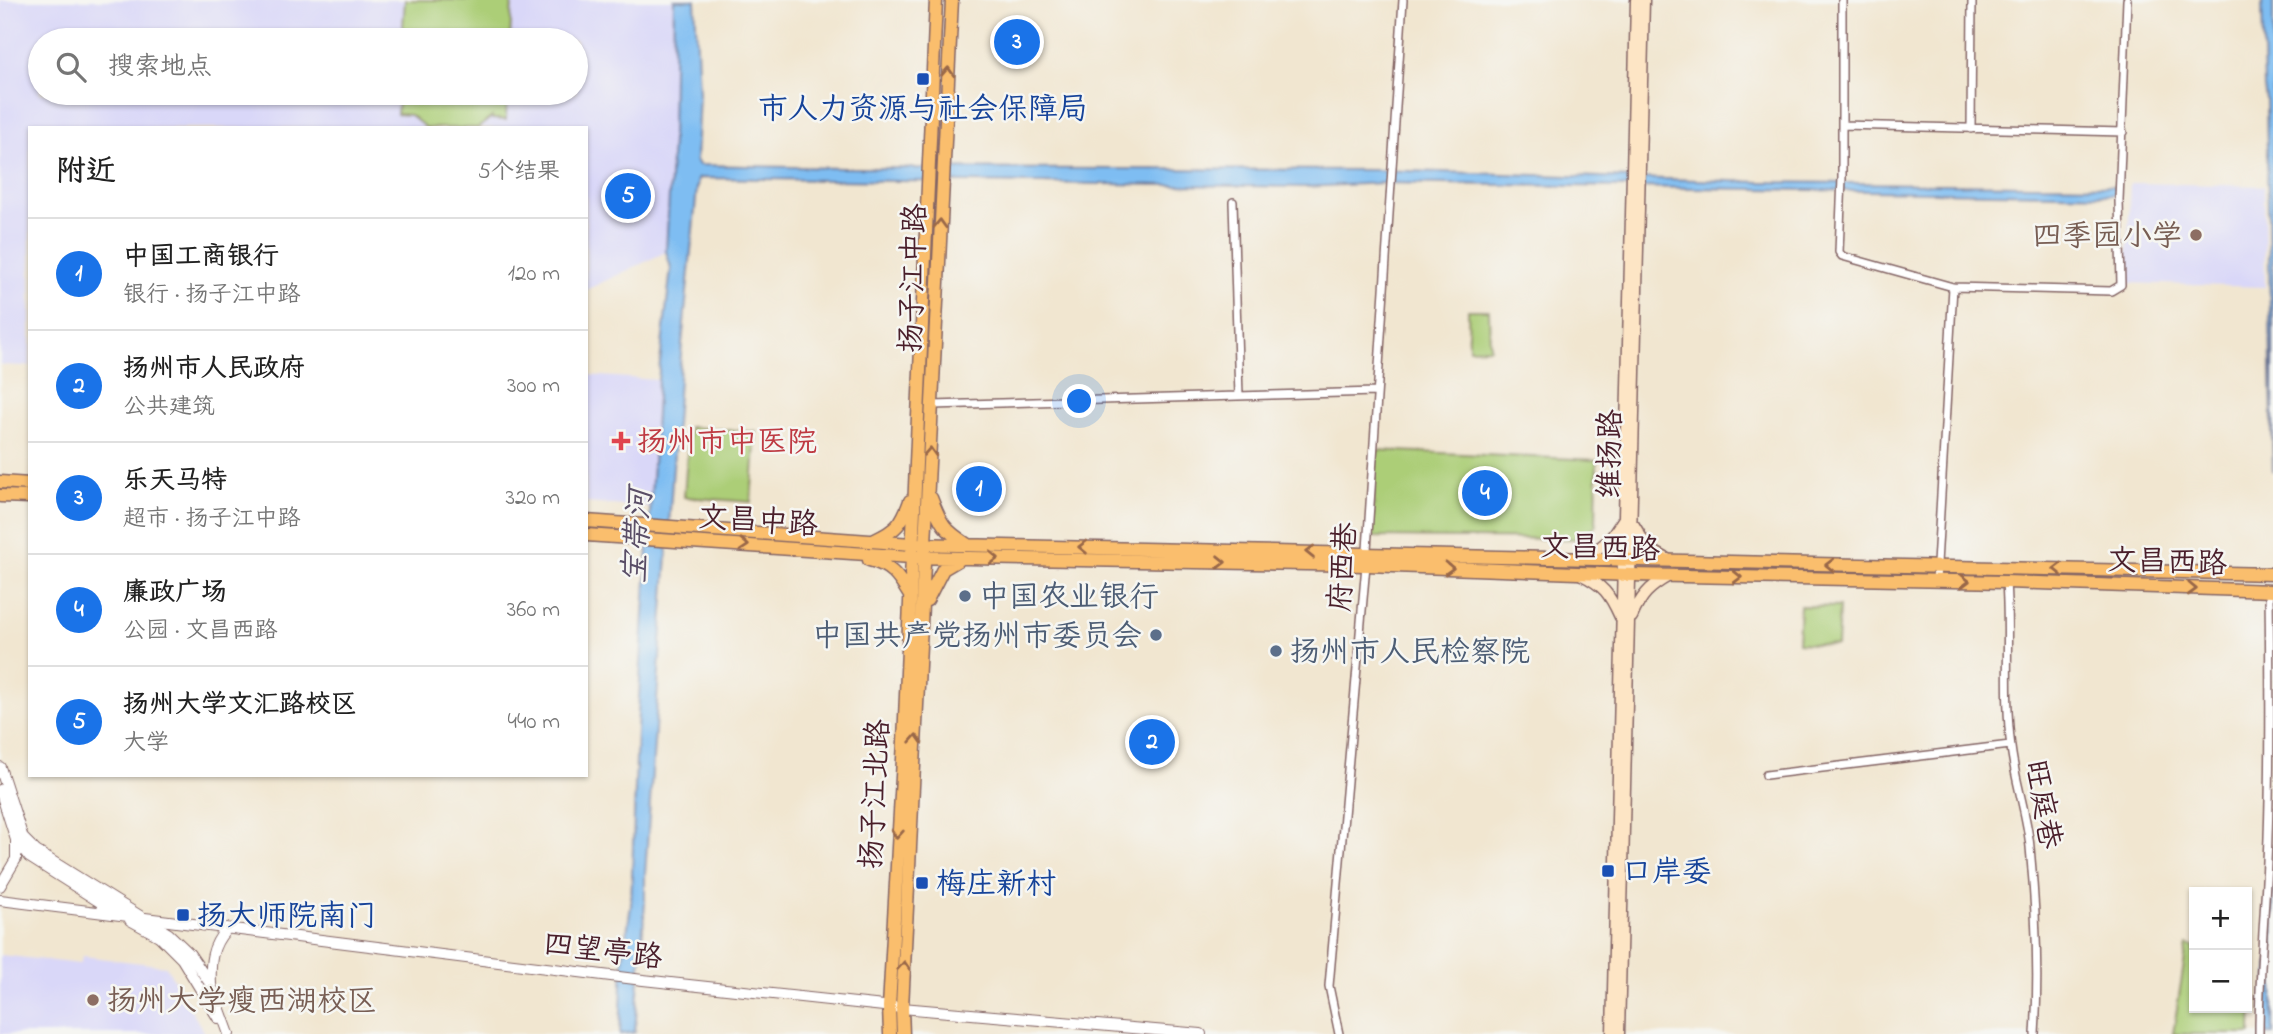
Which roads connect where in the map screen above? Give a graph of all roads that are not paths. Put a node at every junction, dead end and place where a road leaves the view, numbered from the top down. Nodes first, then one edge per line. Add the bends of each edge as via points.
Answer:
1 (936, 0) edge
2 (952, 0) edge
3 (1403, 0) edge
4 (1636, 0) edge
5 (1644, 0) edge
6 (1842, 0) edge
7 (1972, 0) edge
8 (2127, 0) edge
9 (1842, 125) junction
10 (1971, 129) junction
11 (2123, 132) junction
12 (936, 164) junction
13 (1636, 167) junction
14 (1233, 202) dead end
15 (1953, 287) junction
16 (1376, 392) junction
17 (1239, 396) junction
18 (933, 405) junction
19 (0, 482) edge
20 (28, 484) edge
21 (914, 488) junction
22 (929, 491) junction
23 (0, 496) edge
24 (28, 498) edge
25 (1628, 520) junction
26 (588, 521) edge
27 (646, 532) junction
28 (588, 534) edge
29 (676, 534) junction
30 (872, 541) junction
31 (969, 545) junction
32 (836, 551) junction
33 (911, 551) junction
34 (926, 551) junction
35 (962, 558) junction
36 (1366, 559) junction
37 (1585, 559) junction
38 (1627, 560) junction
39 (1671, 561) junction
40 (1937, 567) junction
41 (1578, 573) junction
42 (2273, 574) edge
43 (1627, 575) junction
44 (1669, 576) junction
45 (1937, 581) junction
46 (2006, 583) junction
47 (2271, 591) edge
48 (909, 594) junction
49 (923, 610) junction
50 (1626, 622) junction
51 (2010, 744) junction
52 (0, 767) edge
53 (1766, 775) dead end
54 (0, 789) edge
55 (16, 840) junction
56 (0, 886) edge
57 (0, 901) edge
58 (121, 915) junction
59 (143, 919) junction
60 (226, 930) junction
61 (211, 985) junction
62 (896, 1008) junction
63 (228, 1034) edge
64 (890, 1034) edge
65 (903, 1034) edge
66 (1201, 1034) edge
67 (1339, 1034) edge
68 (1612, 1034) edge
69 (1619, 1034) edge
70 (2035, 1034) edge
71 (2259, 1034) edge

1 - 12 main road, 扬子江中路
12 -> 2 main road, 扬子江中路
3 - 16 street, 府西巷
4 - 13 main road, 维扬路
5 - 13 main road, 维扬路
6 - 9 street
7 - 10 street
8 - 11 street
9 - 10 street
9 - 15 street via 1839,252
10 - 11 street
11 - 15 street via 2119,288
18 -> 12 main road, 扬子江中路 via 942,185
12 - 21 main road, 扬子江中路 via 928,185
13 - 25 main road, 维扬路
14 - 17 street
15 - 40 street
16 - 17 street
16 - 36 street, 府西巷
17 - 18 street
22 -> 18 main road, 扬子江中路
19 - 20 main road
21 - 30 main road via 904,519 892,532
21 - 33 main road, 扬子江中路
22 - 31 main road via 948,532
22 - 34 main road, 扬子江中路
23 - 24 main road
25 - 37 main road
25 - 38 main road, 维扬路
25 - 39 main road via 1648,548
26 - 27 main road, 文昌中路
27 - 28 main road, 文昌中路
27 - 29 main road, 文昌中路
29 - 30 main road, 文昌中路
29 -> 32 main road, 文昌中路
30 - 33 main road, 文昌中路
31 - 34 main road, 文昌西路
36 -> 31 main road, 文昌西路
32 - 33 main road, 文昌中路
32 - 48 main road via 883,563 897,574
33 - 34 main road
33 - 48 main road, 扬子江北路
34 - 35 main road, 文昌西路
34 - 49 main road, 扬子江北路
35 -> 36 main road, 文昌西路
35 - 49 main road via 943,569
36 - 37 main road, 文昌西路
36 -> 41 main road, 文昌西路
36 - 67 street, 府西巷 via 1329,986
37 - 38 main road, 文昌西路
38 - 39 main road, 文昌西路
38 - 43 main road, 维扬路
40 -> 39 main road, 文昌西路
42 -> 40 main road, 文昌西路
40 - 45 street
41 - 43 main road, 文昌西路
41 - 50 main road via 1598,583
43 - 44 main road, 文昌西路
43 - 50 main road, 维扬路
44 -> 45 main road, 文昌西路
44 - 50 main road via 1650,586
45 -> 46 main road, 文昌西路
46 -> 47 main road, 文昌西路
46 - 51 street, 旺庭巷
47 - 71 street
48 -> 62 main road, 扬子江北路
62 -> 49 main road, 扬子江北路
50 - 68 main road, 维扬路
50 - 69 main road, 维扬路
51 - 53 street
51 - 70 street, 旺庭巷 via 2030,846 2038,983
52 - 59 street via 23,838 36,851
54 - 55 street
55 - 56 street via 16,859
55 - 58 street via 29,857
57 - 58 street, 四望亭路
58 - 59 street, 四望亭路
58 - 63 street via 159,936 182,960
59 - 60 street, 四望亭路
59 - 61 street via 189,953
60 - 61 street via 217,939 210,960
60 - 62 street, 四望亭路
61 - 63 street
62 - 64 main road, 扬子江北路
62 - 65 main road, 扬子江北路
62 - 66 street, 四望亭路

